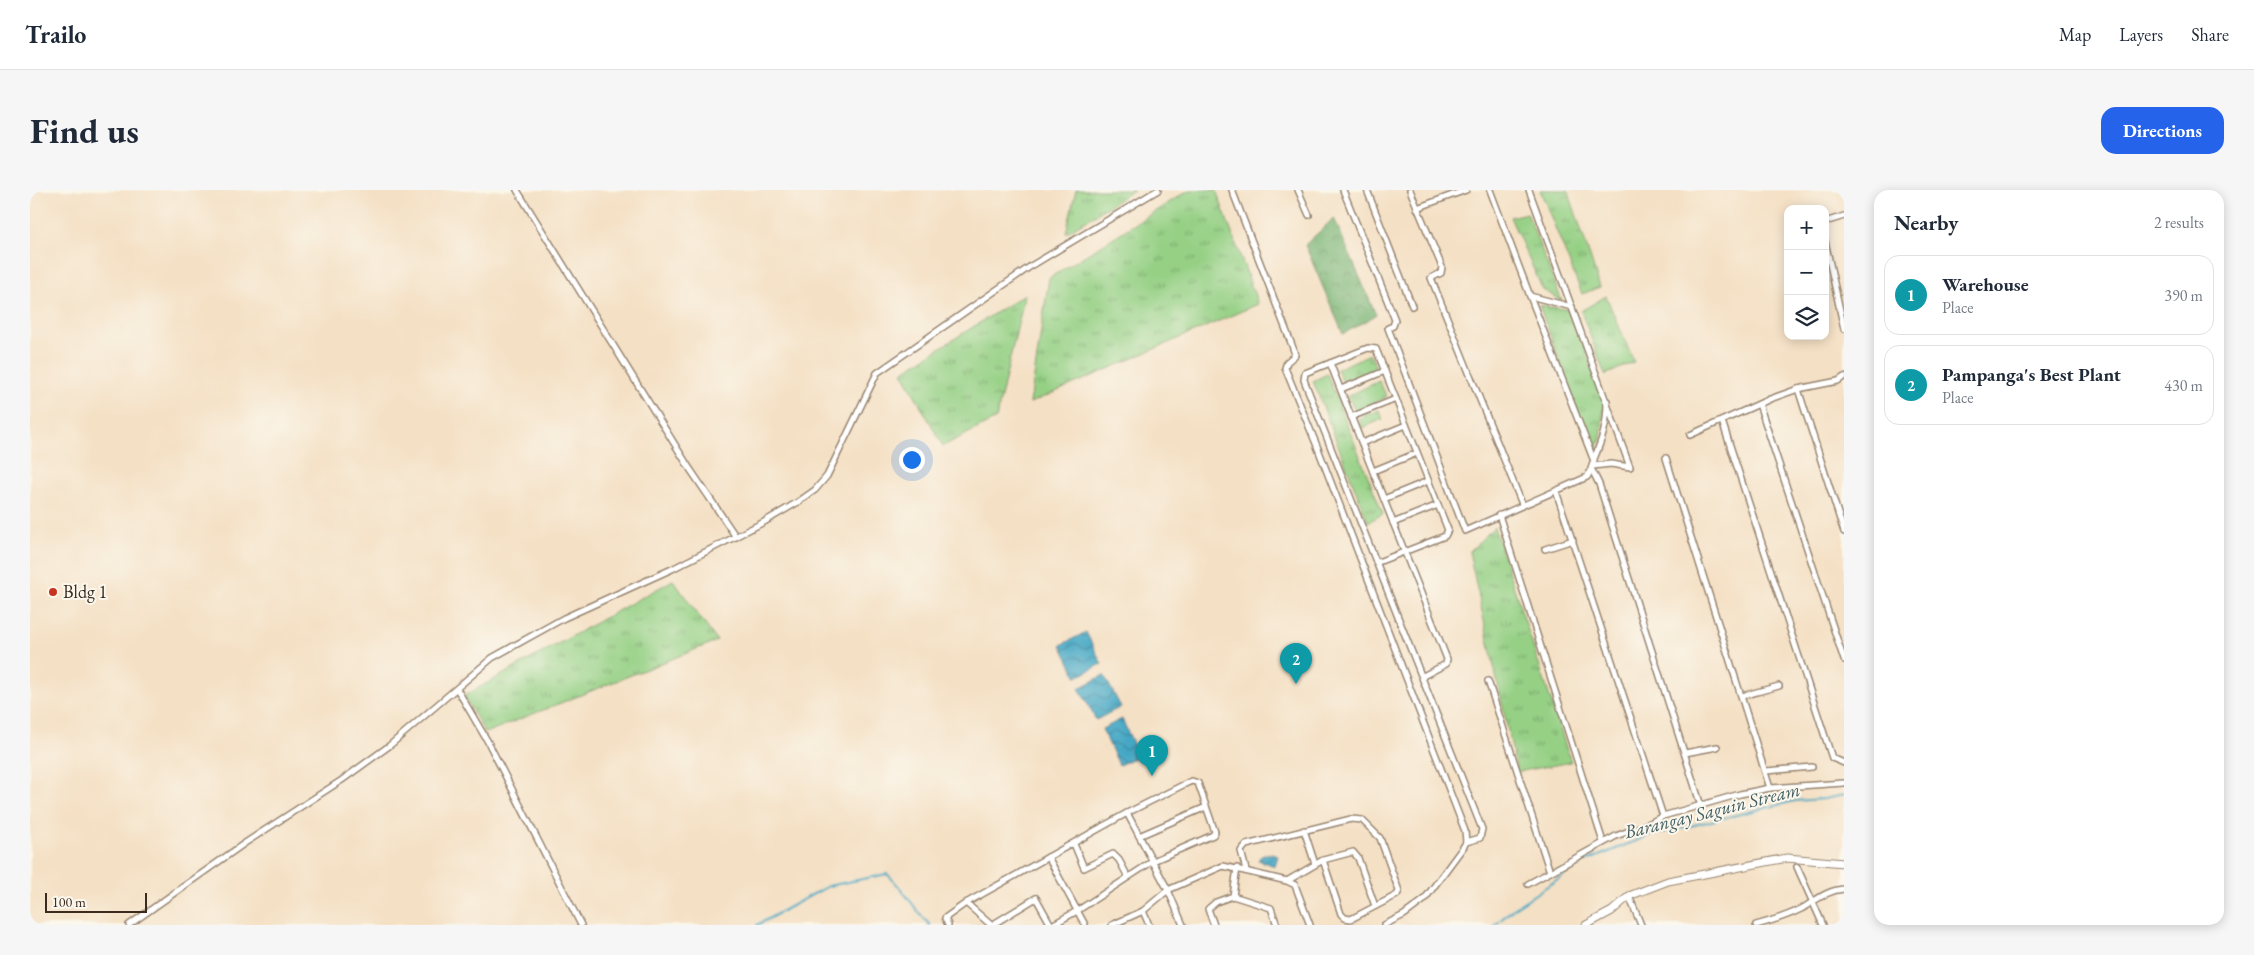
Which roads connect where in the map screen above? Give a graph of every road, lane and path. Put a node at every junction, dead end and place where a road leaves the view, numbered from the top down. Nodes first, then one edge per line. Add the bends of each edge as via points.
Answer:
1 (517, 190) edge
2 (1158, 190) edge
3 (1232, 190) edge
4 (1298, 190) edge
5 (1343, 190) edge
6 (1367, 190) edge
7 (1410, 190) edge
8 (1466, 190) edge
9 (1490, 190) edge
10 (1529, 190) edge
11 (1418, 208) junction
12 (1309, 215) dead end
13 (1844, 216) edge
14 (1829, 221) edge
15 (1827, 250) edge
16 (1530, 296) junction
17 (1412, 306) dead end
18 (1572, 307) junction
19 (1844, 329) edge
20 (1330, 364) junction
21 (1385, 371) junction
22 (1844, 377) edge
23 (1340, 389) junction
24 (1798, 389) junction
25 (1396, 399) junction
26 (1607, 401) junction
27 (1759, 404) junction
28 (1351, 416) junction
29 (1722, 421) junction
30 (1406, 425) junction
31 (1690, 435) dead end
32 (1362, 443) junction
33 (1417, 453) junction
34 (1666, 458) dead end
35 (1593, 465) junction
36 (1372, 471) junction
37 (1428, 481) junction
38 (1556, 491) junction
39 (1384, 498) junction
40 (1522, 504) junction
41 (1438, 505) junction
42 (1499, 516) junction
43 (1393, 523) junction
44 (1844, 532) edge
45 (736, 537) junction
46 (1573, 540) junction
47 (1545, 549) dead end
48 (1404, 551) junction
49 (1378, 562) junction
50 (1844, 660) edge
51 (1423, 676) junction
52 (1488, 681) dead end
53 (1779, 686) dead end
54 (457, 689) junction
55 (1742, 696) junction
56 (1718, 747) dead end
57 (1685, 753) junction
58 (1844, 763) edge
59 (1812, 767) dead end
60 (1766, 771) junction
61 (1844, 783) edge
62 (1770, 788) junction
63 (1701, 806) junction
64 (1206, 807) junction
65 (1127, 813) junction
66 (1663, 816) junction
67 (1304, 830) junction
68 (1139, 836) junction
69 (1466, 842) junction
70 (1604, 842) junction
71 (1074, 844) junction
72 (1048, 857) junction
73 (1323, 860) junction
74 (1153, 861) junction
75 (1844, 863) edge
76 (1315, 864) junction
77 (1797, 867) dead end
78 (1236, 868) junction
79 (1246, 870) junction
80 (1550, 872) junction
81 (1128, 877) junction
82 (1287, 881) junction
83 (1528, 884) dead end
84 (1844, 889) edge
85 (1168, 890) junction
86 (1233, 896) junction
87 (1629, 896) junction
88 (1813, 902) junction
89 (966, 903) junction
90 (1375, 906) junction
91 (1077, 911) junction
92 (1143, 911) junction
93 (1771, 923) edge
94 (1115, 924) edge
95 (1275, 924) edge
96 (129, 925) edge
97 (581, 925) edge
98 (948, 925) edge
99 (991, 925) edge
100 (1052, 925) edge
101 (1085, 925) edge
102 (1149, 925) edge
103 (1183, 925) edge
104 (1214, 925) edge
105 (1310, 925) edge
106 (1384, 925) edge
107 (1586, 925) edge
108 (1641, 925) edge
109 (1756, 925) edge
110 (1823, 925) edge

1 - 45 street via 690,469
2 - 45 street via 1031,266 886,365 871,381 831,467 815,490
3 - 69 street via 1293,348 1295,355 1285,368 1395,647 1465,831
4 - 12 street
5 - 42 street via 1392,312 1394,323 1388,328 1466,531
6 - 17 street
7 - 11 street
8 - 11 street
9 - 16 street
10 - 18 street
11 - 40 street via 1442,267 1441,273 1431,278
13 - 14 street
15 - 19 street
16 - 18 street
16 - 35 street
18 - 26 street
20 - 21 street via 1374,348
20 - 23 street
20 - 49 street via 1305,373 1304,380
21 - 23 street
21 - 25 street
22 - 24 street
23 - 28 street
24 - 27 street
24 - 44 street
25 - 28 street
25 - 30 street
26 - 35 street via 1607,421
26 - 35 street via 1630,467
27 - 29 street
27 - 50 street
28 - 32 street
29 - 31 street
29 - 58 street via 1832,758
30 - 32 street
30 - 33 street
32 - 36 street
33 - 36 street
33 - 37 street
34 - 55 street
35 - 38 street via 1587,476
35 - 57 street
36 - 39 street
37 - 39 street
37 - 41 street
38 - 40 street
38 - 46 street
39 - 43 street
40 - 42 street
41 - 43 street
41 - 48 street via 1448,530 1445,536
42 - 70 street
43 - 48 street
45 - 54 street via 672,570 564,618 492,658
46 - 47 street
46 - 66 street
48 - 49 street
48 - 51 street via 1447,659 1443,668
49 - 51 street
51 - 69 street via 1482,829 1480,838
52 - 80 street
53 - 55 street
54 - 96 street via 389,746 342,780 245,842
54 - 97 street via 488,742
55 - 60 street
56 - 57 street
57 - 63 street
59 - 60 street
60 - 62 street
61 - 62 street
62 - 63 street
63 - 66 street
64 - 65 street via 1198,783 1192,781
64 - 68 street
64 - 74 street via 1215,832
65 - 68 street
65 - 71 street
66 - 70 street
67 - 76 street
67 - 79 street via 1246,845 1241,851
67 - 90 street via 1351,819 1362,820 1380,838 1399,891
68 - 74 street
69 - 106 street via 1424,900
70 - 80 street
71 - 72 street
71 - 81 street via 1084,868 1113,854
72 - 89 street
72 - 91 street
73 - 76 street
73 - 90 street via 1352,852 1358,858
73 - 90 street via 1345,918 1351,919
74 - 81 street
74 - 85 street
75 - 87 street via 1799,858 1767,861 1668,881
76 - 82 street
77 - 88 street
78 - 79 street
78 - 85 street via 1223,866
78 - 86 street
79 - 82 street
80 - 83 street
81 - 91 street
82 - 105 street via 1298,890
84 - 88 street via 1831,891
85 - 92 street
85 - 103 street
86 - 95 street via 1271,908
86 - 104 street via 1208,908
87 - 107 street via 1612,911
87 - 108 street
88 - 93 street
88 - 110 street
89 - 98 street via 945,918
89 - 99 street
91 - 100 street
91 - 101 street
92 - 94 street
92 - 102 street
93 - 109 street
99 - 100 street via 1036,898

